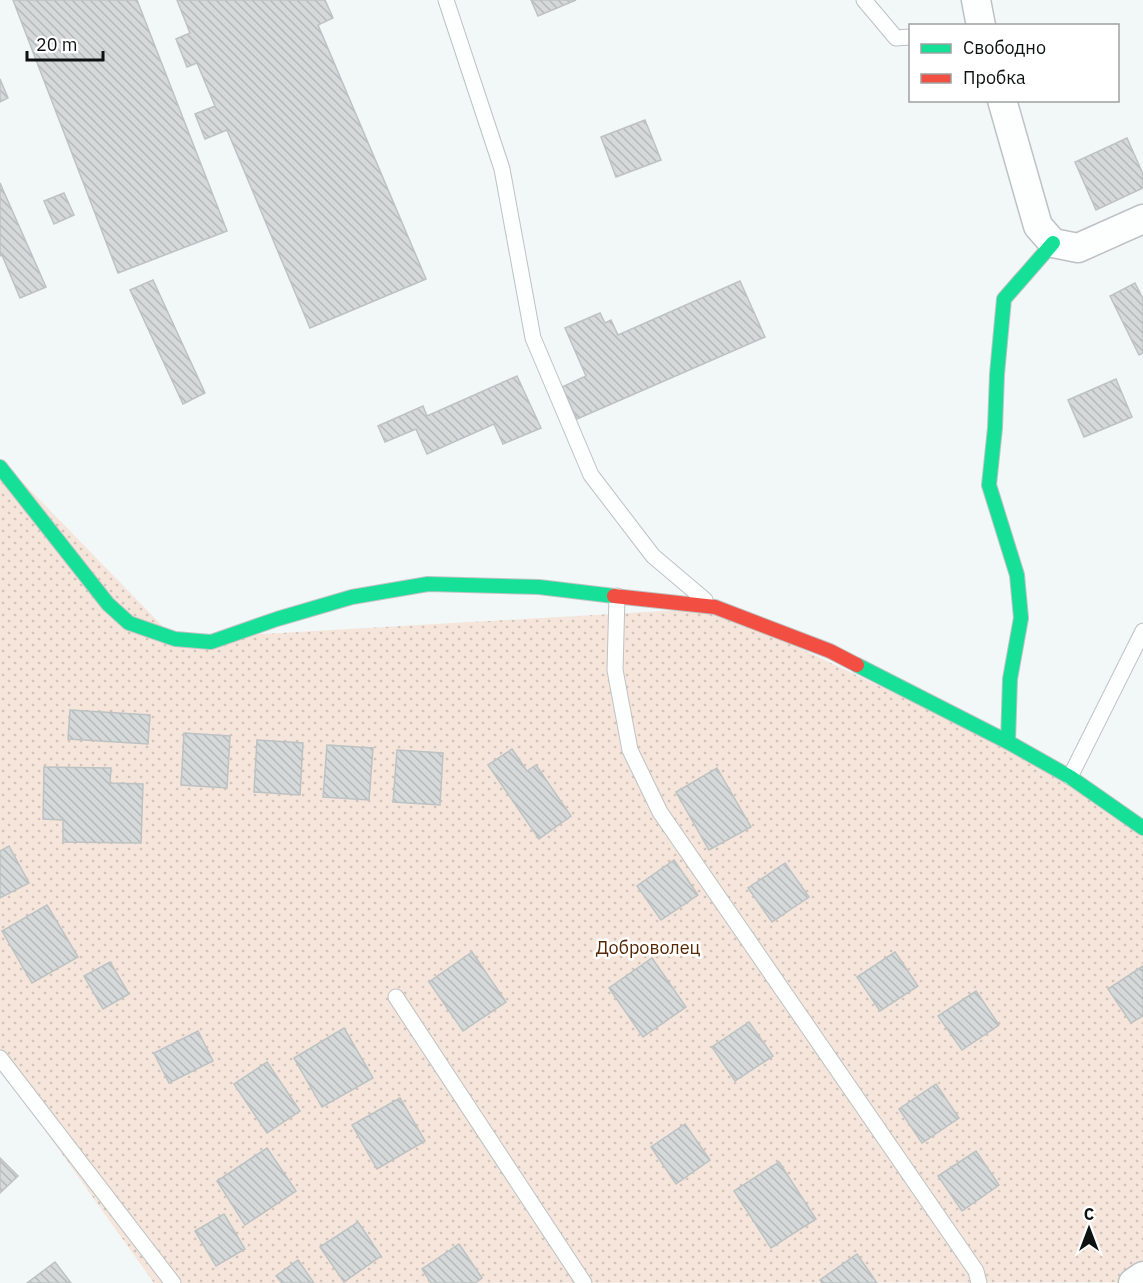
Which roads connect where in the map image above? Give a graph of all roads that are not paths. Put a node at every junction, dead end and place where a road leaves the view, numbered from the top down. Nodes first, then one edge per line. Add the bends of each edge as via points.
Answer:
1 (446, 0) edge
2 (864, 0) edge
3 (976, 0) edge
4 (981, 24) edge
5 (909, 37) edge
6 (1003, 102) edge
7 (1143, 219) edge
8 (1053, 243) junction
9 (0, 467) edge
10 (617, 596) junction
11 (715, 608) junction
12 (1143, 631) edge
13 (1008, 742) junction
14 (1070, 777) junction
15 (1143, 828) edge
16 (396, 997) dead end
17 (0, 1059) edge
18 (1143, 1276) edge
19 (173, 1283) edge
20 (584, 1283) edge
21 (980, 1283) edge
22 (1133, 1283) edge

1 - 11 lane via 501,169 532,338 591,475 653,556
2 - 5 lane via 896,38
3 - 4 street
6 - 8 street via 1038,226
7 - 8 street via 1078,248
8 - 13 street via 1004,299 997,374 989,485 1017,575 1021,618 1010,679
9 - 10 street via 108,604 129,623 175,639 211,642 352,597 428,584 539,587
10 - 11 street
10 - 21 lane via 615,669 630,750 660,812 976,1271
11 - 13 street via 830,651
12 - 14 lane
13 - 14 street
14 - 15 street
16 - 20 lane
17 - 19 lane
18 - 22 street

